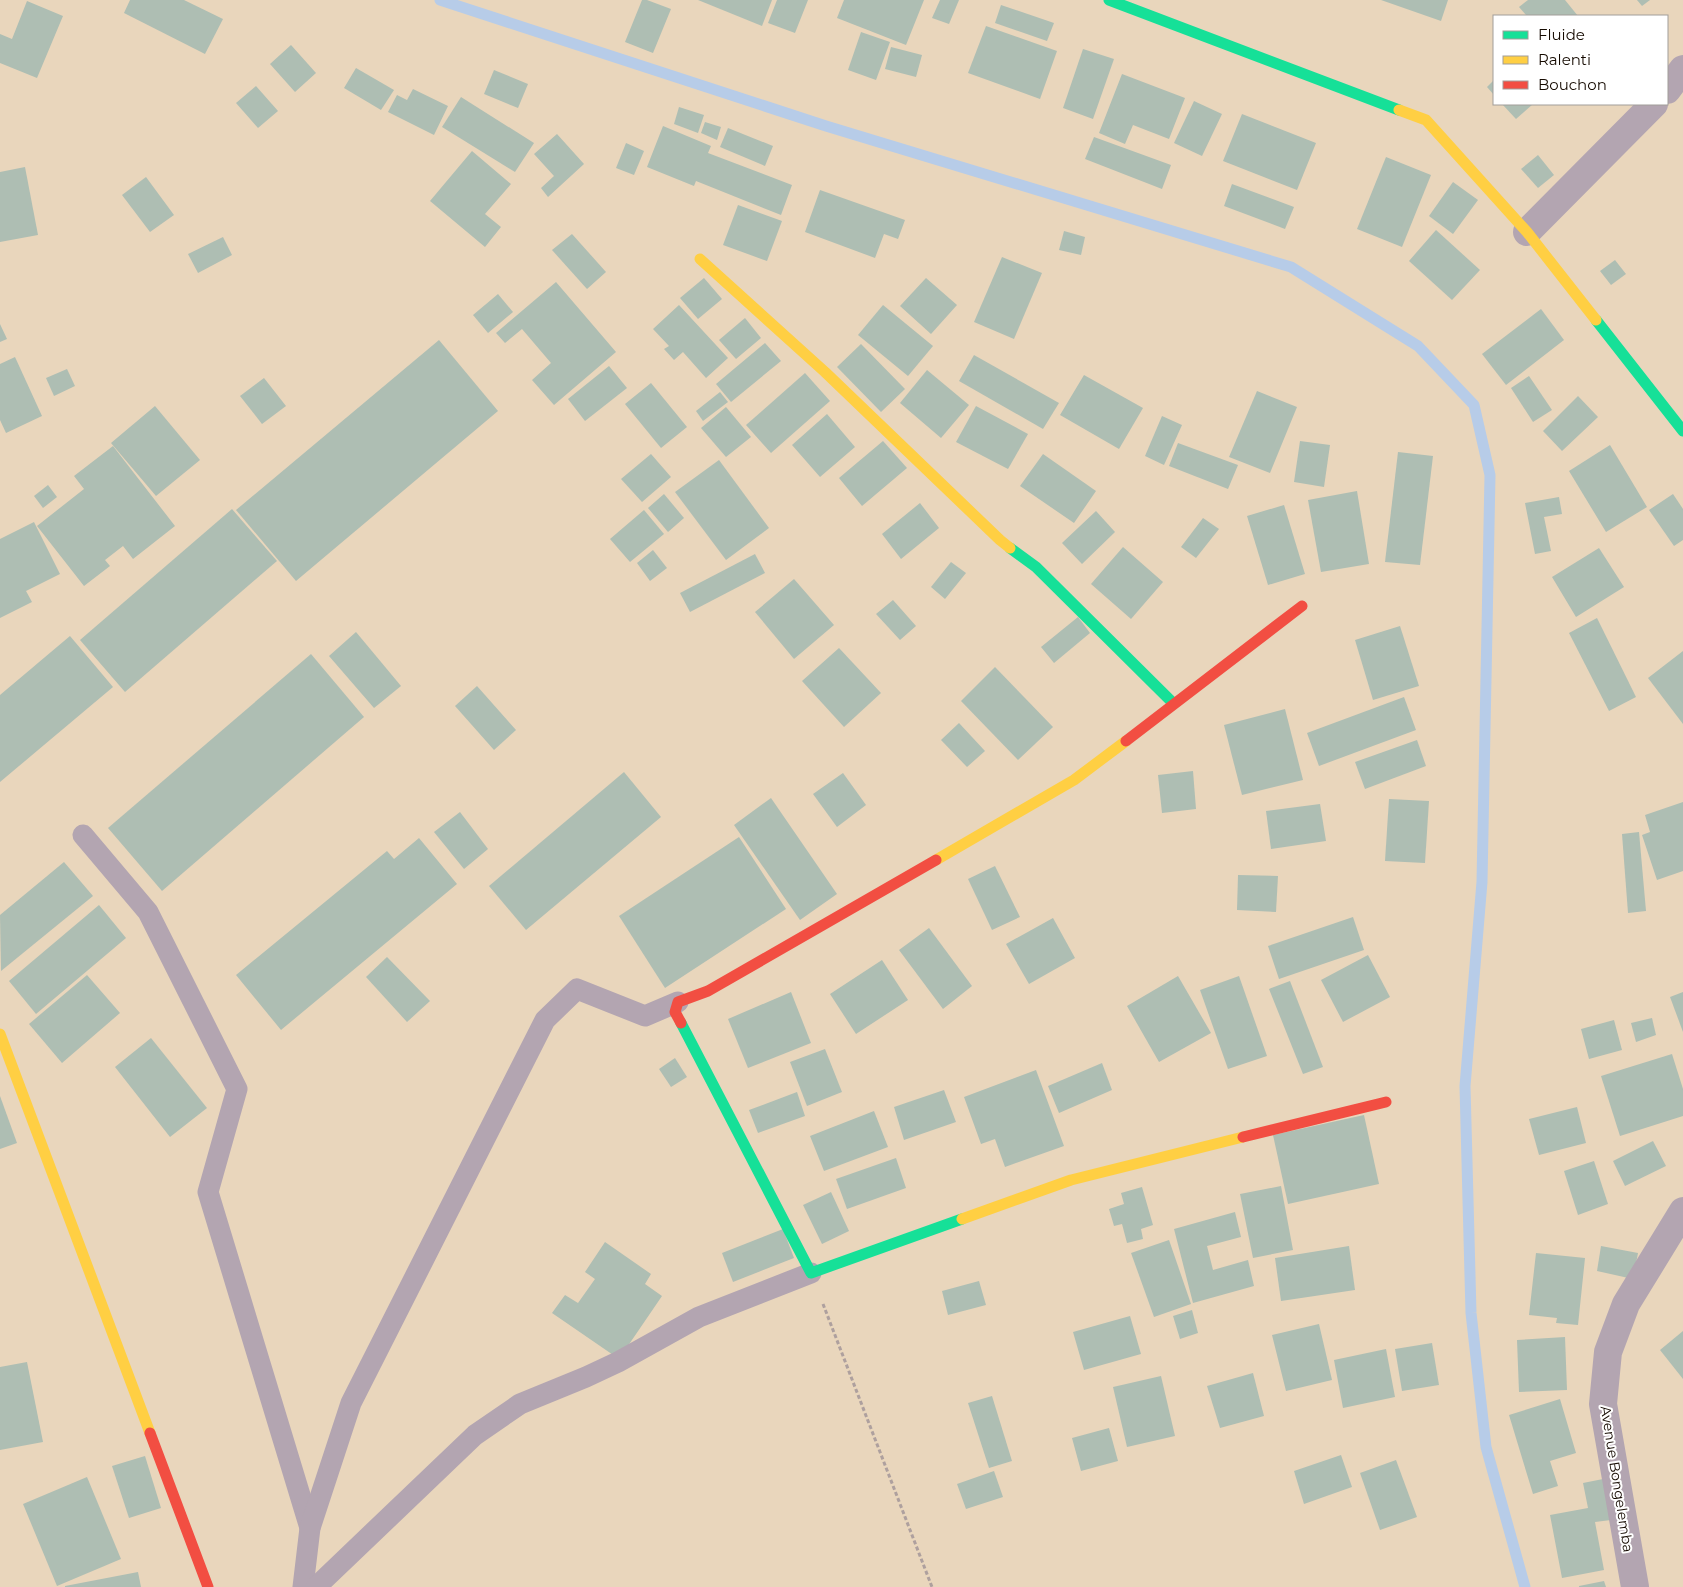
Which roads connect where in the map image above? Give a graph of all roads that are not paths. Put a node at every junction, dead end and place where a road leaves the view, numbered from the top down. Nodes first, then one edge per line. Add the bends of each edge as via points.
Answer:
1 (1110, 0) edge
2 (1683, 69) edge
3 (1668, 89) edge
4 (1653, 105) edge
5 (1528, 232) junction
6 (700, 259) dead end
7 (1683, 431) edge
8 (1302, 606) dead end
9 (1173, 703) junction
10 (83, 835) dead end
11 (678, 1002) junction
12 (0, 1034) edge
13 (1386, 1102) dead end
14 (1683, 1211) edge
15 (811, 1273) junction
16 (310, 1528) junction
17 (208, 1587) edge
18 (303, 1587) edge
19 (316, 1587) edge
20 (1635, 1587) edge

1 - 5 street via 1426,120
2 - 3 street
4 - 5 street
5 - 7 street
6 - 9 street via 825,372 1000,540 1036,567
8 - 9 street
9 - 11 street via 1074,780 708,991
10 - 16 lane via 148,912 236,1089 208,1192
11 - 15 street via 675,1012
11 - 16 lane via 645,1016 577,989 545,1020 350,1402
12 - 17 street
13 - 15 street via 1071,1180
14 - 20 street, Avenue Bongelemba via 1626,1304 1608,1352 1603,1404
15 - 19 lane via 699,1317 618,1362 520,1404 475,1435
16 - 18 lane

